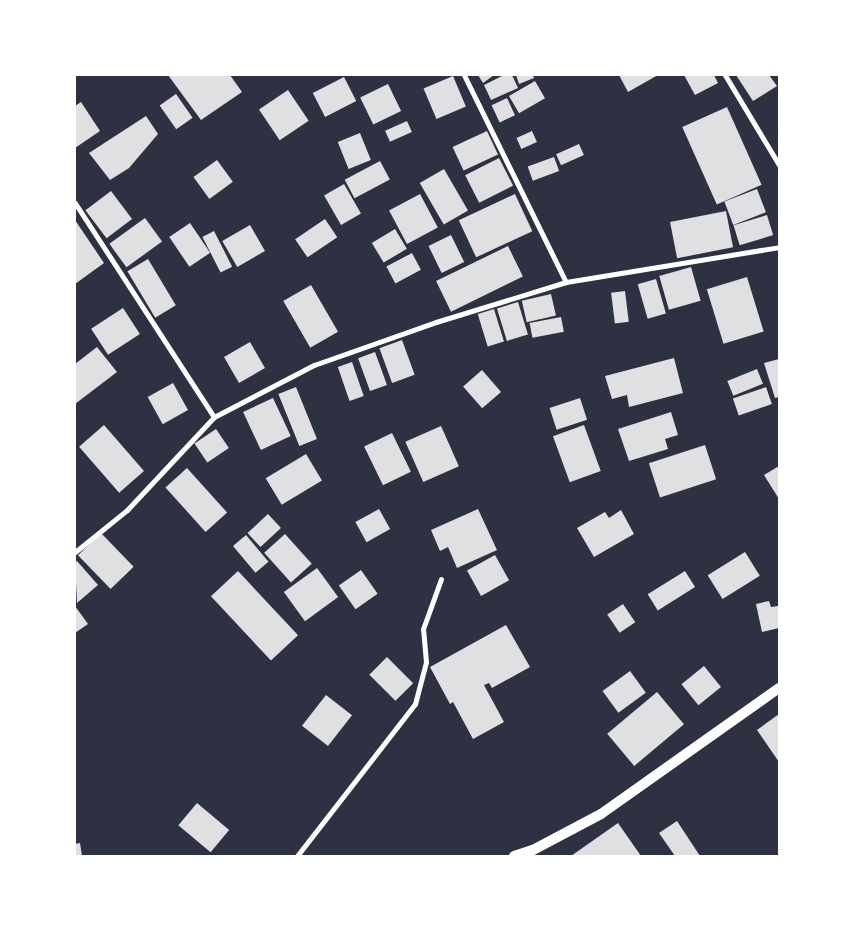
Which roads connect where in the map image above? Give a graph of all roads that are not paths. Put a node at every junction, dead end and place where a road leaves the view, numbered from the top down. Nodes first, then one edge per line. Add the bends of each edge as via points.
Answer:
1 (464, 75) edge
2 (725, 75) edge
3 (779, 166) edge
4 (75, 203) edge
5 (779, 247) edge
6 (566, 282) junction
7 (214, 417) junction
8 (75, 552) edge
9 (441, 579) dead end
10 (779, 688) edge
11 (296, 856) edge
12 (514, 856) edge

1 - 6 street
2 - 3 street
4 - 7 street
5 - 6 street
6 - 7 street via 436,322 314,365
7 - 8 street via 127,510
9 - 11 street via 423,629 426,662 415,704
10 - 12 main road via 601,814 534,850

